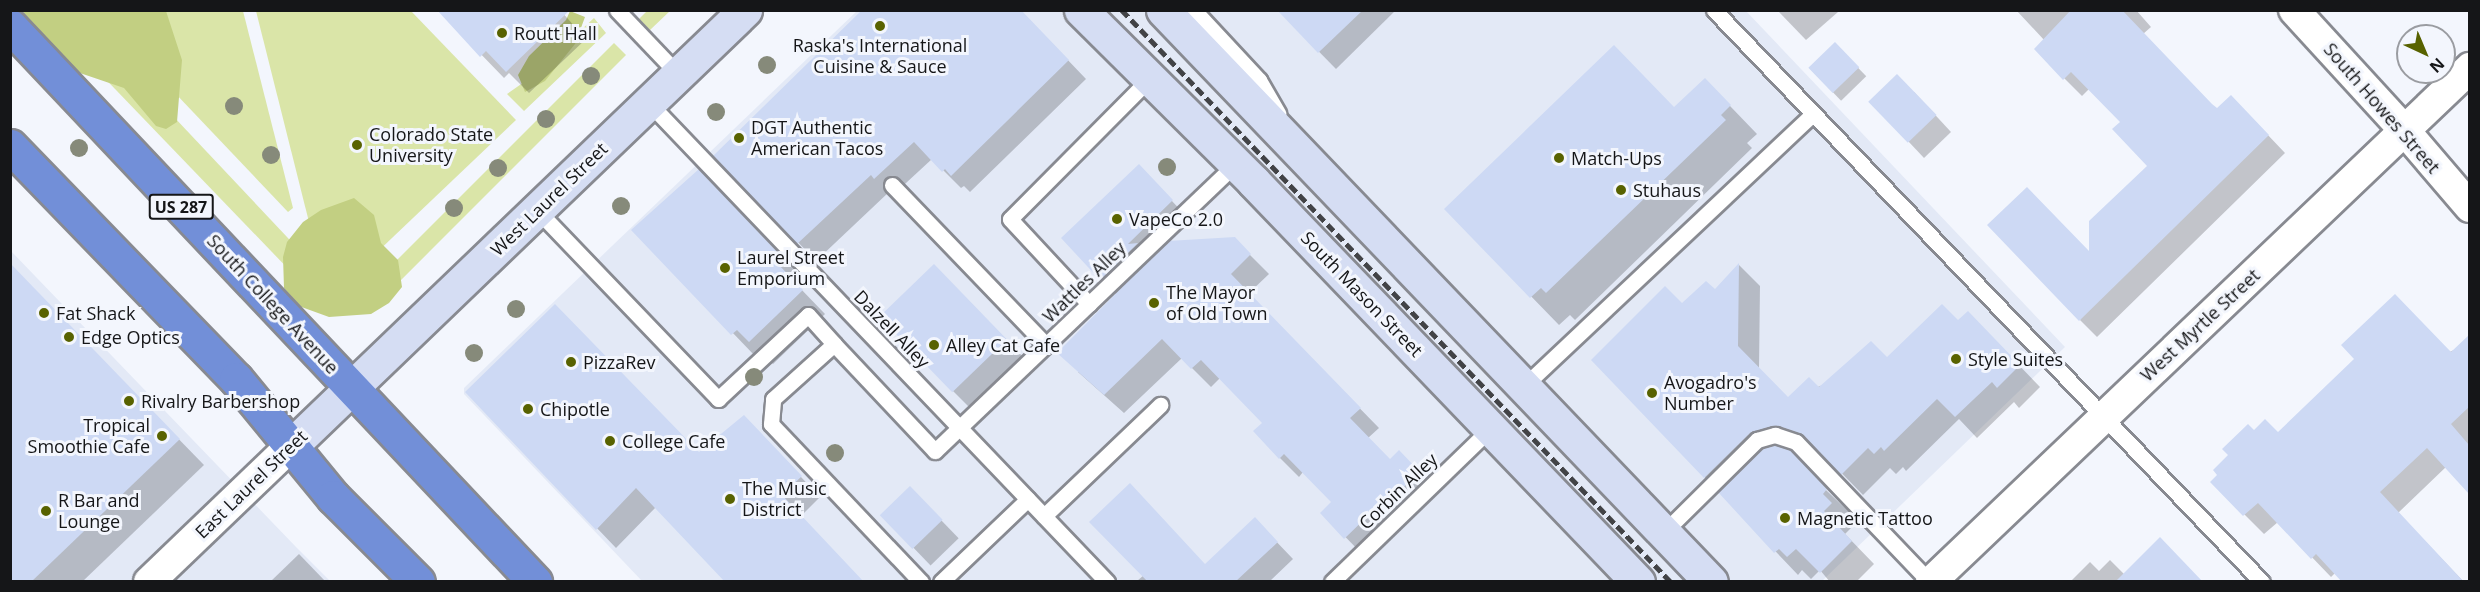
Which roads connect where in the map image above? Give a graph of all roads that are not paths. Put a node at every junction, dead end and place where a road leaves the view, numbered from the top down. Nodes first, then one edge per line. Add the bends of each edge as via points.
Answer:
1 (617, 10) edge
2 (745, 10) edge
3 (1081, 10) edge
4 (1162, 10) edge
5 (1194, 10) edge
6 (1714, 10) edge
7 (2294, 10) edge
8 (10, 26) edge
9 (2469, 68) edge
10 (678, 75) junction
11 (1149, 78) junction
12 (649, 103) junction
13 (1813, 114) junction
14 (2405, 131) junction
15 (10, 146) edge
16 (1303, 156) junction
17 (1234, 164) junction
18 (892, 185) dead end
19 (2469, 207) edge
20 (537, 210) junction
21 (1089, 304) junction
22 (834, 344) junction
23 (1046, 345) junction
24 (1524, 386) junction
25 (352, 387) junction
26 (1160, 405) dead end
27 (2104, 414) junction
28 (960, 428) junction
29 (1491, 428) junction
30 (290, 447) junction
31 (1028, 499) junction
32 (1044, 516) junction
33 (1664, 531) junction
34 (1100, 580) edge
35 (149, 582) edge
36 (418, 582) edge
37 (535, 582) edge
38 (921, 582) edge
39 (941, 582) edge
40 (1332, 582) edge
41 (1638, 582) edge
42 (1711, 582) edge
43 (1930, 582) edge
44 (2262, 582) edge

1 - 10 lane
2 - 10 street, West Laurel Street
3 - 11 street, South Mason Street
4 - 16 street
5 - 16 lane via 1259,80
6 - 13 lane
7 - 14 street, South Howes Street
8 - 25 highway, South College Avenue / US 287
9 - 14 street, West Myrtle Street
10 - 12 street, West Laurel Street
11 - 17 street, South Mason Street
11 - 21 lane via 1010,219
12 - 20 street, West Laurel Street
12 - 28 lane, Dalzell Alley
13 - 24 lane
13 - 27 lane
14 - 19 street, South Howes Street
14 - 27 street, West Myrtle Street
15 - 30 highway via 236,379
16 - 24 street
17 - 21 lane, Wattles Alley
17 - 29 street, South Mason Street
18 - 23 lane
20 - 22 lane via 718,399 808,315
20 - 25 street, West Laurel Street
21 - 23 lane, Wattles Alley
22 - 28 lane, Wattles Alley via 935,451
22 - 38 lane via 773,399 771,424
23 - 28 lane, Wattles Alley
24 - 33 street
25 - 30 street, East Laurel Street
25 - 37 highway, South College Avenue / US 287
26 - 32 lane
27 - 43 street, West Myrtle Street
27 - 44 lane
28 - 31 lane, Dalzell Alley
29 - 40 lane, Corbin Alley
29 - 41 street, South Mason Street
30 - 35 street, East Laurel Street
30 - 36 highway via 333,497
31 - 32 lane, Dalzell Alley
31 - 39 lane
32 - 34 lane, Dalzell Alley
33 - 42 street
33 - 43 lane via 1757,440 1775,435 1796,442

